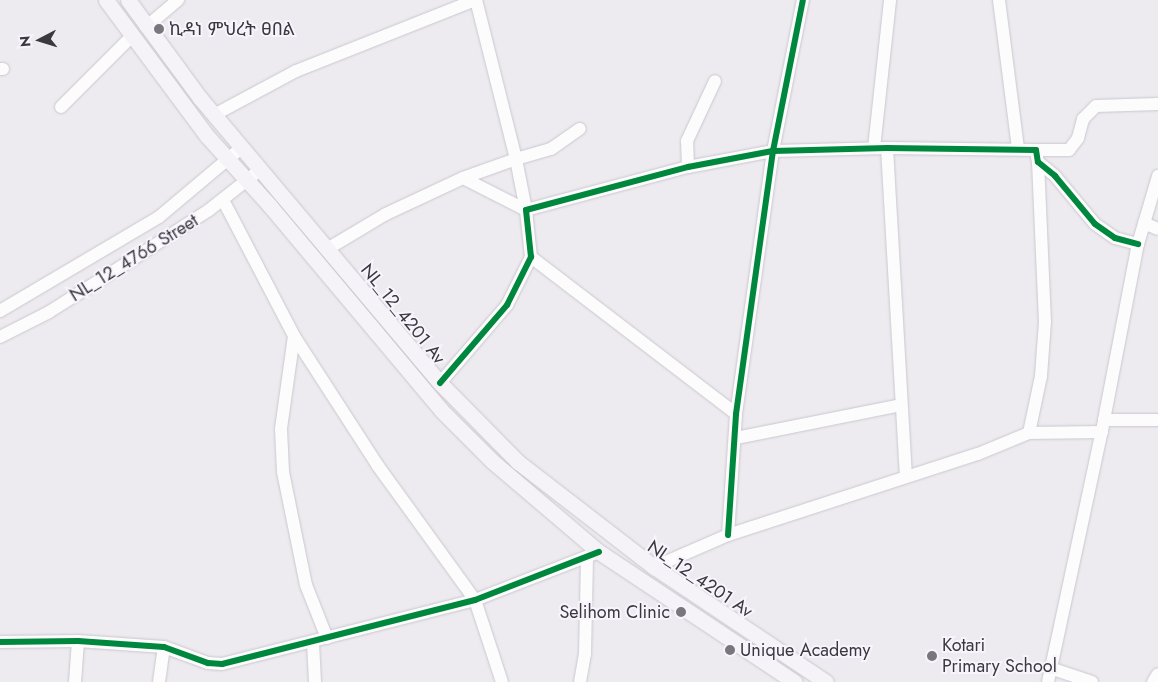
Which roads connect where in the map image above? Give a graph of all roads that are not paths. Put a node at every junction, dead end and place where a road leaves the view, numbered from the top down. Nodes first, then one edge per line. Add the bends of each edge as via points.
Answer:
1 (106, 0) edge
2 (128, 0) edge
3 (178, 0) edge
4 (476, 0) edge
5 (803, 0) edge
6 (890, 0) edge
7 (999, 0) edge
8 (444, 6) edge
9 (146, 27) junction
10 (131, 37) junction
11 (716, 81) dead end
12 (1158, 104) edge
13 (61, 107) dead end
14 (214, 115) junction
15 (580, 129) dead end
16 (242, 147) junction
17 (881, 148) junction
18 (1018, 149) junction
19 (772, 151) junction
20 (1037, 156) junction
21 (229, 159) junction
22 (516, 159) junction
23 (688, 167) junction
24 (261, 168) junction
25 (1158, 176) edge
26 (463, 178) junction
27 (247, 180) junction
28 (223, 200) junction
29 (526, 210) junction
30 (1144, 223) junction
31 (1158, 228) edge
32 (1138, 244) junction
33 (329, 248) junction
34 (530, 257) junction
35 (0, 311) edge
36 (1, 336) edge
37 (294, 336) junction
38 (0, 350) edge
39 (440, 383) junction
40 (901, 405) junction
41 (736, 414) junction
42 (1158, 420) edge
43 (1103, 426) junction
44 (1029, 433) junction
45 (736, 438) junction
46 (906, 476) junction
47 (728, 535) junction
48 (593, 555) junction
49 (654, 567) junction
50 (475, 600) junction
51 (326, 638) junction
52 (78, 641) junction
53 (0, 642) edge
54 (313, 643) junction
55 (164, 647) junction
56 (1053, 669) junction
57 (1158, 674) edge
58 (75, 682) edge
59 (159, 682) edge
60 (315, 682) edge
61 (502, 682) edge
62 (580, 682) edge
63 (795, 682) edge
64 (826, 682) edge
65 (1048, 682) edge
66 (1092, 682) edge
67 (1153, 682) edge

1 - 10 main road, NL_12_4201 Av
2 - 9 main road, NL_12_4201 Av
3 - 9 street
4 - 8 street
4 - 22 street
5 - 19 street
6 - 17 street
7 - 18 street
8 - 14 street via 296,71
9 - 14 main road, NL_12_4201 Av
10 - 13 street
10 - 21 main road, NL_12_4201 Av via 207,136
11 - 23 street via 687,141
12 - 20 street via 1096,106 1083,119 1078,138 1069,150
14 - 16 main road, NL_12_4201 Av
15 - 22 street via 551,149
16 - 21 street, NL_12_4766 Street
16 - 24 main road, NL_12_4201 Av
17 - 18 street
17 - 19 street
17 - 40 street
18 - 20 street
19 - 23 street
19 - 41 street
20 - 32 street via 1107,234
20 - 44 street via 1045,322 1040,376
21 - 27 main road, NL_12_4201 Av
21 - 35 street, NL_12_4766 Street via 160,218
22 - 26 street
22 - 29 street
23 - 29 street
24 - 27 street, NL_12_4766 Street
24 - 33 main road, NL_12_4201 Av
25 - 30 street
26 - 29 street
26 - 33 street via 386,214
27 - 28 street, NL_12_4766 Street
27 - 48 main road, NL_12_4201 Av via 441,410
28 - 36 street, NL_12_4766 Street via 49,312
28 - 37 street
29 - 34 street
30 - 31 street
30 - 32 street
32 - 43 street
33 - 39 main road, NL_12_4201 Av
34 - 39 street via 498,319
34 - 41 street
36 - 38 street
37 - 50 street via 378,466
37 - 51 street via 281,429 283,472 306,585
39 - 49 main road, NL_12_4201 Av via 518,462
40 - 45 street
40 - 46 street
41 - 45 street
42 - 43 street
43 - 44 street
43 - 56 street
44 - 46 street via 978,454
45 - 47 street
46 - 47 street
47 - 49 street
48 - 50 street
48 - 62 street
48 - 63 main road, NL_12_4201 Av
49 - 64 main road, NL_12_4201 Av
50 - 51 street
50 - 61 street
51 - 54 street
52 - 53 street
52 - 55 street
52 - 58 street
54 - 55 street via 222,664
54 - 60 street
55 - 59 street
56 - 65 street
56 - 66 street
57 - 67 street

